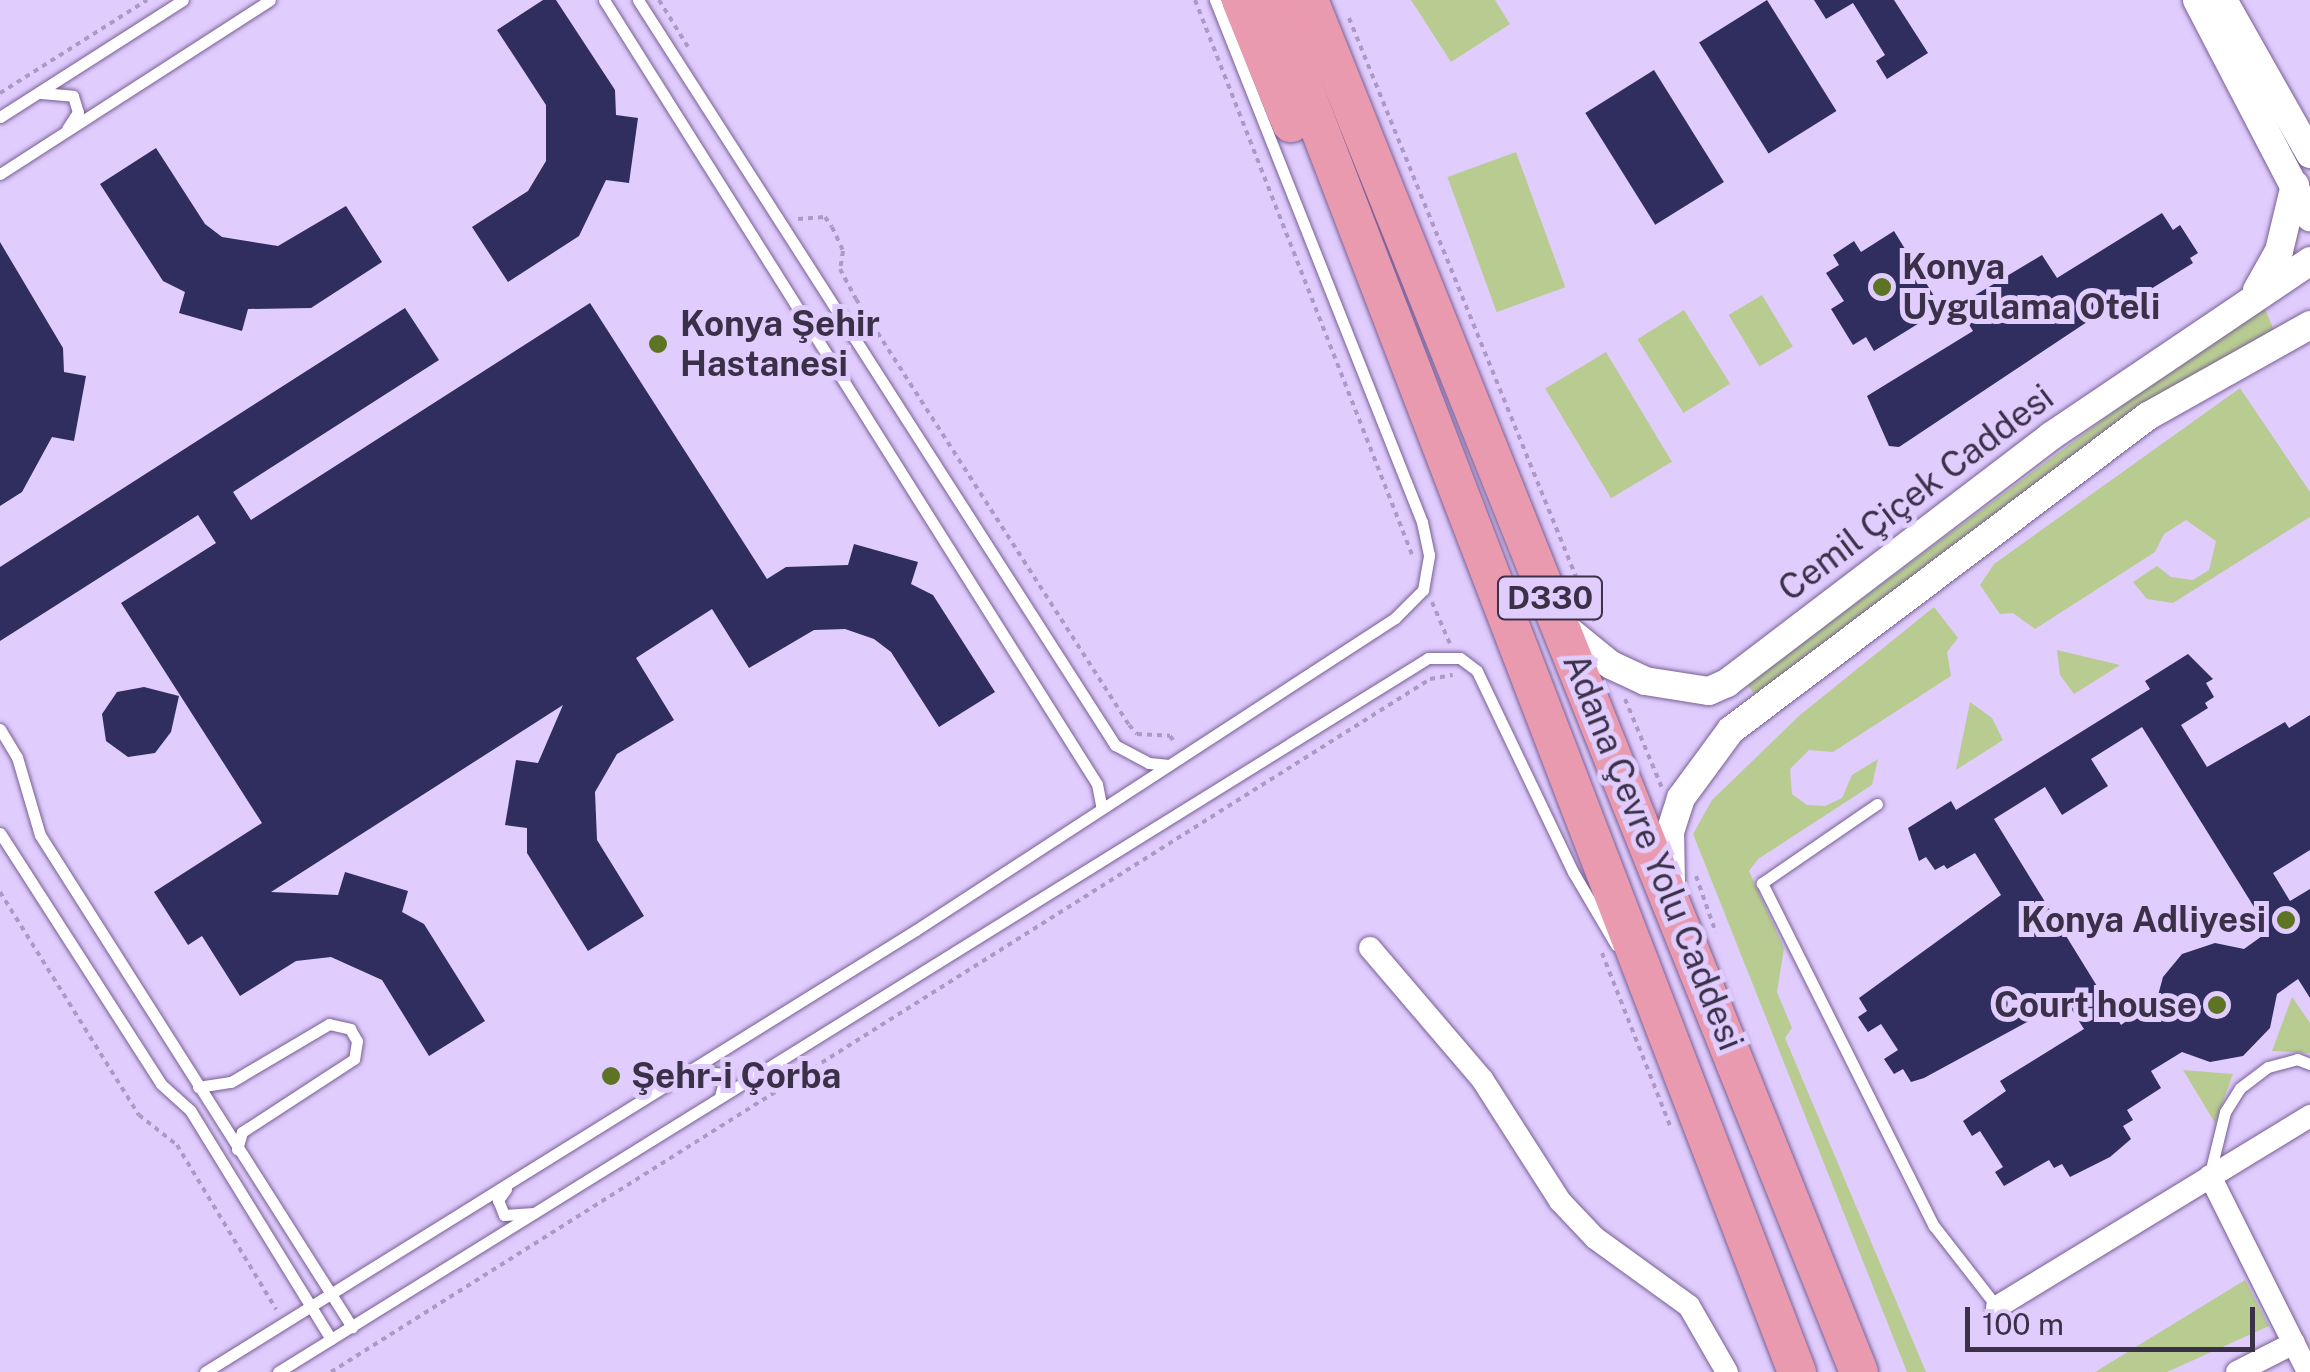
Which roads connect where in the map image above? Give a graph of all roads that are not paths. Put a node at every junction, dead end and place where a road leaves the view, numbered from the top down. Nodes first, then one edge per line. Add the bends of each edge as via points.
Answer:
1 (183, 0) edge
2 (270, 0) edge
3 (604, 0) edge
4 (638, 0) edge
5 (1215, 0) edge
6 (1241, 0) edge
7 (1270, 0) edge
8 (1309, 0) edge
9 (1333, 0) edge
10 (2197, 0) edge
11 (2222, 0) edge
12 (37, 94) junction
13 (0, 117) edge
14 (56, 138) junction
15 (2310, 154) edge
16 (0, 174) edge
17 (2295, 185) junction
18 (2310, 218) edge
19 (2310, 261) edge
20 (2254, 295) junction
21 (2310, 326) edge
22 (2310, 343) edge
23 (2270, 347) junction
24 (1455, 362) junction
25 (1431, 412) junction
26 (1560, 621) junction
27 (1727, 683) junction
28 (1748, 716) junction
29 (0, 729) edge
30 (1169, 765) junction
31 (1877, 804) dead end
32 (1102, 810) junction
33 (0, 834) edge
34 (1672, 893) junction
35 (1370, 948) dead end
36 (1646, 986) junction
37 (2310, 1064) edge
38 (687, 1073) junction
39 (198, 1087) junction
40 (706, 1111) junction
41 (2310, 1116) edge
42 (237, 1149) junction
43 (2210, 1176) junction
44 (516, 1180) junction
45 (556, 1206) junction
46 (331, 1294) junction
47 (311, 1306) junction
48 (1997, 1306) joint
49 (352, 1327) junction
50 (332, 1339) junction
51 (2294, 1343) junction
52 (205, 1372) edge
53 (278, 1372) edge
54 (1728, 1372) edge
55 (1796, 1372) edge
56 (1859, 1372) edge
57 (2238, 1372) edge
58 (2308, 1372) edge

1 - 12 lane
2 - 14 lane
3 - 32 lane via 1097,784
4 - 30 lane via 1115,745 1149,763
5 - 30 lane via 1430,556 1412,604
6 - 25 highway via 1374,325
7 - 25 highway, Adana Çevre Yolu Caddesi / D330
8 - 24 highway, Adana Çevre Yolu Caddesi / D330
9 - 24 highway via 1410,202
10 - 17 street
11 - 15 street
12 - 13 lane
12 - 14 lane via 66,91 78,103 74,122
14 - 16 lane
17 - 18 street
17 - 20 street via 2279,252
19 - 20 street, Cemil Çiçek Caddesi
20 - 27 street, Cemil Çiçek Caddesi via 2036,447
21 - 23 street
22 - 23 street
23 - 28 street via 2148,416
24 - 26 highway, Adana Çevre Yolu Caddesi / D330
25 - 36 highway, Adana Çevre Yolu Caddesi / D330
26 - 27 street via 1598,656 1645,682 1709,691
26 - 34 highway, Adana Çevre Yolu Caddesi / D330
27 - 28 street via 1728,709
28 - 34 street via 1706,756 1681,798 1669,846
29 - 39 lane via 18,757 40,835
30 - 32 lane
31 - 48 lane via 1762,883 1934,1226
32 - 38 lane
33 - 47 lane via 161,1084 190,1110
34 - 56 highway, Adana Çevre Yolu Caddesi / D330
35 - 54 street via 1482,1079 1560,1201 1595,1238 1689,1306
36 - 40 lane via 1589,904 1486,688 1460,658 1440,656 1407,668
36 - 55 highway, Adana Çevre Yolu Caddesi / D330
37 - 43 lane via 2297,1059 2268,1067 2240,1088 2225,1112
38 - 40 lane via 726,1074 725,1093
38 - 44 lane
39 - 42 lane
39 - 42 lane via 216,1089 329,1024 350,1029 358,1041 354,1059 242,1132
40 - 45 lane
41 - 43 street
42 - 46 lane
43 - 48 street
43 - 51 street
44 - 45 lane via 498,1200 504,1214 520,1218
44 - 46 lane
45 - 49 lane
46 - 47 lane
46 - 49 lane
47 - 50 lane
47 - 52 lane
49 - 50 lane
50 - 53 lane
51 - 57 street
51 - 58 street

